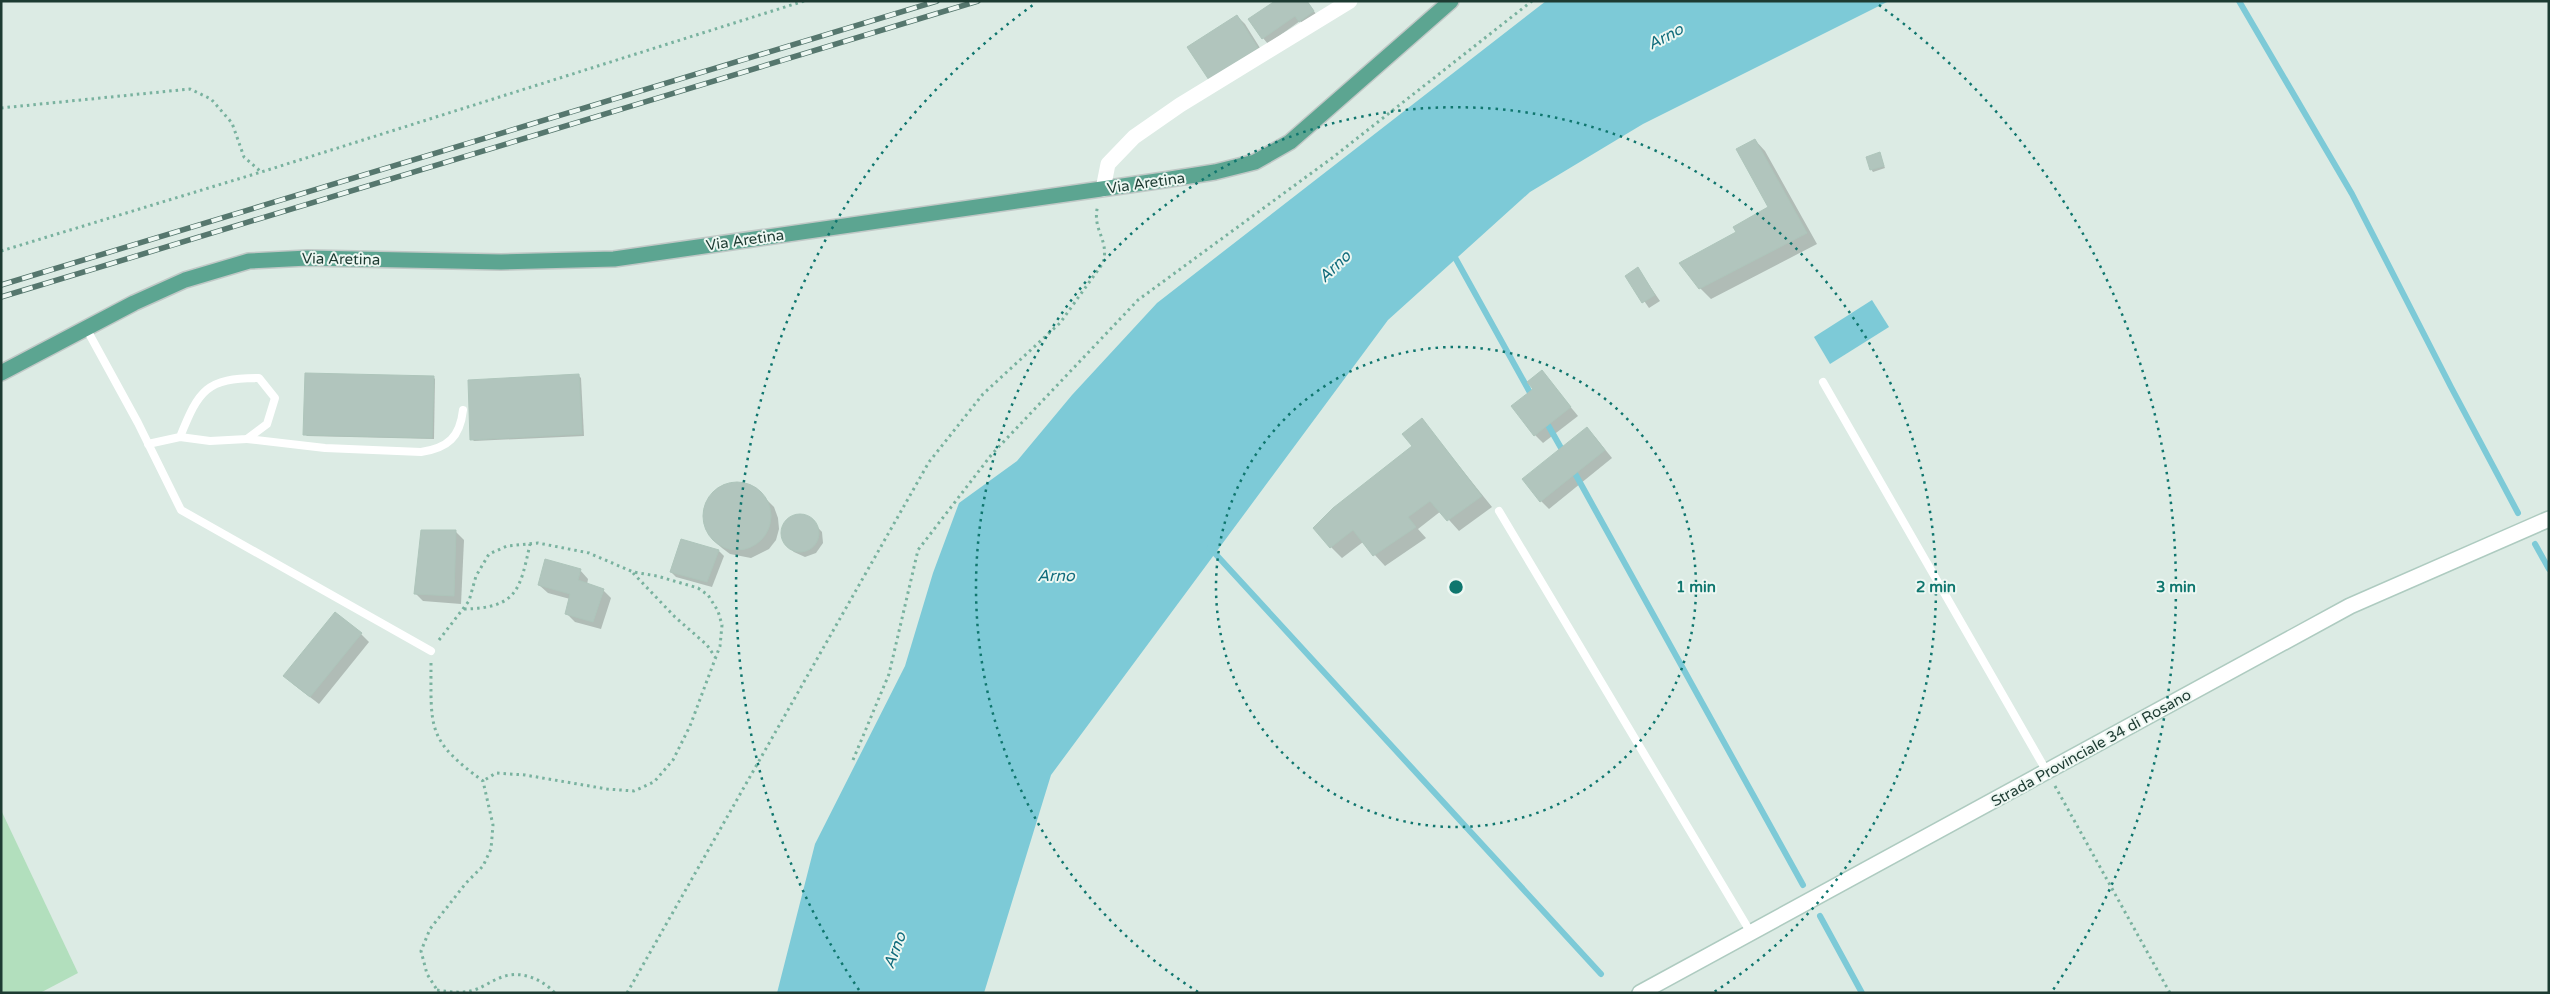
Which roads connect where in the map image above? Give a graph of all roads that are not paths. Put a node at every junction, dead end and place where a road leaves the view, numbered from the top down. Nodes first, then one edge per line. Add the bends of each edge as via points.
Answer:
1 (1350, 1) edge
2 (1451, 1) edge
3 (1103, 189) junction
4 (86, 328) junction
5 (1, 373) edge
6 (1823, 382) dead end
7 (463, 410) dead end
8 (180, 437) junction
9 (247, 439) junction
10 (148, 444) junction
11 (1498, 512) dead end
12 (2549, 519) edge
13 (430, 650) road end
14 (2047, 772) junction
15 (1751, 933) junction
16 (1640, 993) edge

1 - 3 main road via 1180,104 1134,137 1108,164
2 - 3 main road, Via Aretina via 1290,142 1255,162 1215,172
3 - 4 main road, Via Aretina via 614,259 501,262 308,258 249,261 185,280
4 - 5 main road, Via Aretina
4 - 10 lane
6 - 14 lane
7 - 9 lane via 461,427 436,450 325,448
8 - 9 lane
8 - 9 lane via 194,402 207,388 233,378 259,378 275,398 267,424
8 - 10 lane
10 - 13 lane via 181,510
11 - 15 lane
12 - 14 main road, Strada Provinciale 34 di Rosano via 2350,606
14 - 15 main road, Strada Provinciale 34 di Rosano
15 - 16 main road, Strada Provinciale 34 di Rosano

